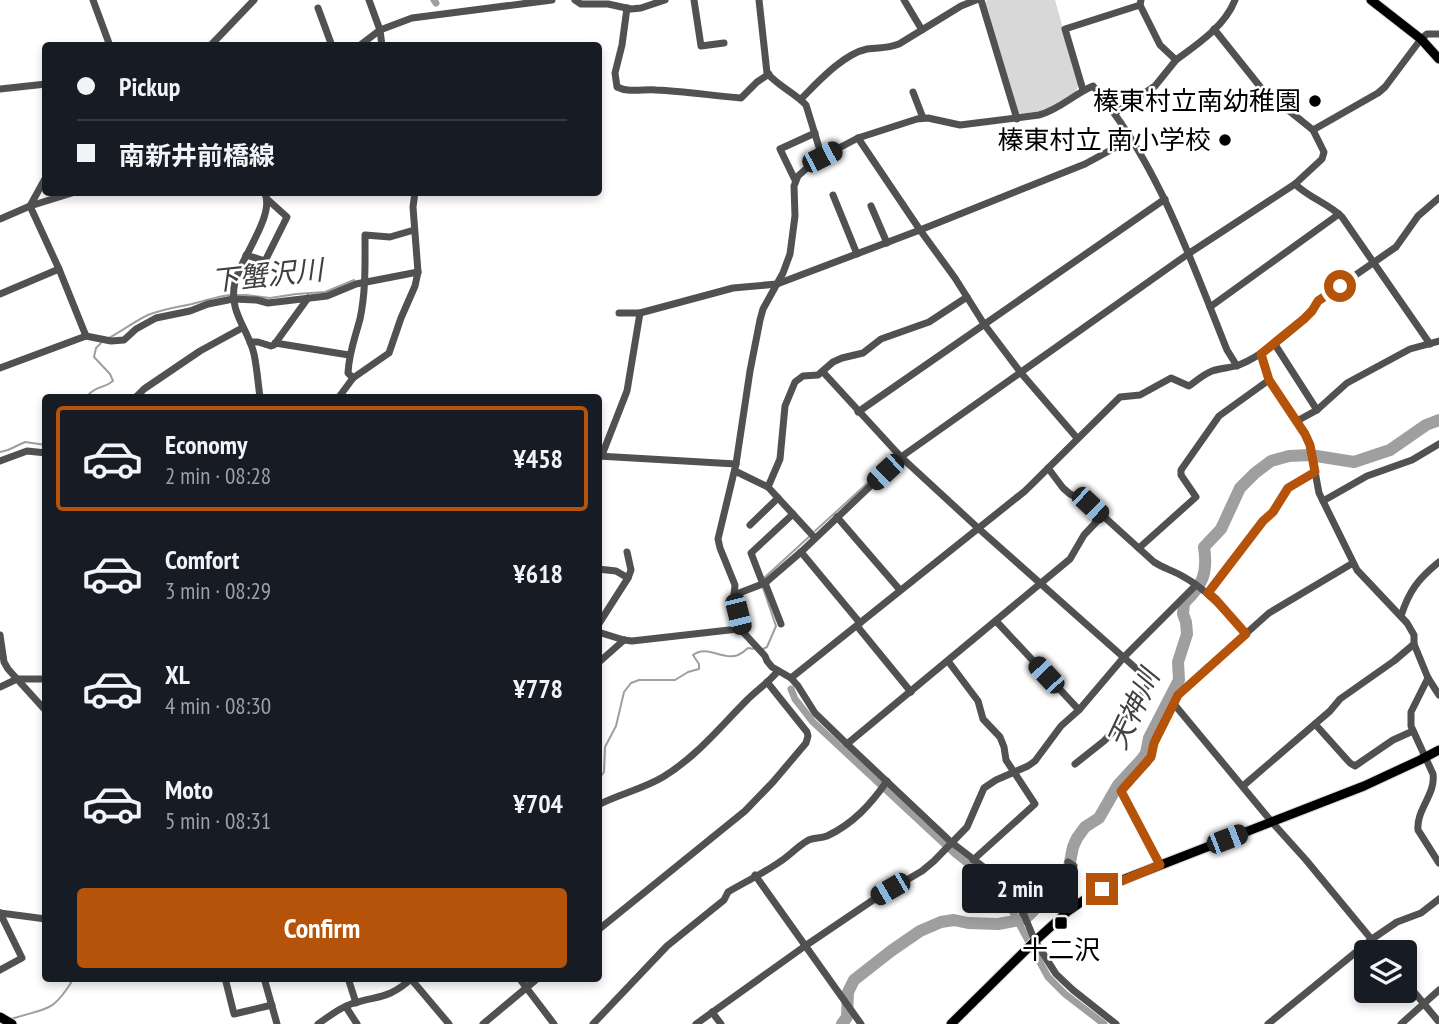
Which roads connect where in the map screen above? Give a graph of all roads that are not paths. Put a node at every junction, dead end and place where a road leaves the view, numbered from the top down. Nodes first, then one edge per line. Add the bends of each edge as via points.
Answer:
1 (93, 0) edge
2 (254, 0) edge
3 (369, 0) edge
4 (552, 0) edge
5 (575, 0) edge
6 (664, 0) edge
7 (694, 0) edge
8 (759, 0) edge
9 (904, 0) edge
10 (978, 0) edge
11 (1235, 0) edge
12 (1371, 0) edge
13 (1140, 2) edge
14 (516, 3) edge
15 (318, 8) dead end
16 (628, 8) junction
17 (1214, 29) junction
18 (380, 30) junction
19 (922, 30) junction
20 (1439, 34) edge
21 (1421, 39) junction
22 (109, 42) edge
23 (213, 42) edge
24 (331, 42) edge
25 (364, 42) edge
26 (382, 42) edge
27 (724, 43) dead end
28 (1439, 59) edge
29 (1176, 60) junction
30 (769, 74) junction
31 (42, 84) edge
32 (0, 89) edge
33 (1083, 90) junction
34 (913, 92) dead end
35 (801, 99) junction
36 (1115, 113) junction
37 (923, 118) junction
38 (1017, 118) junction
39 (1312, 130) junction
40 (815, 133) junction
41 (859, 138) junction
42 (1131, 139) junction
43 (822, 157) junction
44 (795, 180) junction
45 (42, 184) edge
46 (1295, 184) junction
47 (834, 195) dead end
48 (62, 196) edge
49 (267, 196) edge
50 (268, 196) edge
51 (414, 196) edge
52 (1439, 198) edge
53 (1165, 199) junction
54 (30, 206) junction
55 (871, 206) dead end
56 (1339, 214) junction
57 (0, 219) edge
58 (414, 229) junction
59 (920, 230) junction
60 (887, 243) junction
61 (858, 254) junction
62 (1188, 254) junction
63 (246, 255) junction
64 (1372, 262) junction
65 (59, 269) junction
66 (418, 272) junction
67 (365, 282) junction
68 (777, 284) junction
69 (0, 294) edge
70 (967, 297) junction
71 (308, 298) junction
72 (233, 299) junction
73 (1210, 307) junction
74 (619, 313) dead end
75 (640, 313) junction
76 (984, 324) junction
77 (242, 328) junction
78 (86, 336) junction
79 (250, 342) junction
80 (275, 343) junction
81 (1273, 343) junction
82 (1434, 343) edge
83 (1439, 352) edge
84 (1261, 354) junction
85 (349, 355) junction
86 (1237, 366) junction
87 (0, 369) edge
88 (823, 372) junction
89 (1021, 373) junction
90 (353, 378) junction
91 (1269, 380) junction
92 (139, 394) edge
93 (260, 394) edge
94 (341, 394) edge
95 (1317, 410) junction
96 (858, 412) junction
97 (1297, 421) junction
98 (1077, 438) junction
99 (1439, 444) edge
100 (602, 451) edge
101 (42, 453) edge
102 (602, 456) edge
103 (901, 457) junction
104 (0, 461) edge
105 (735, 467) junction
106 (1048, 468) junction
107 (1315, 472) junction
108 (768, 487) junction
109 (778, 498) junction
110 (1323, 501) junction
111 (793, 514) junction
112 (1102, 516) junction
113 (837, 517) junction
114 (750, 525) dead end
115 (978, 528) junction
116 (815, 538) junction
117 (1139, 548) junction
118 (627, 552) dead end
119 (801, 552) junction
120 (1439, 562) edge
121 (1353, 563) junction
122 (602, 569) edge
123 (628, 578) junction
124 (764, 583) junction
125 (1042, 584) junction
126 (1196, 585) junction
127 (900, 590) junction
128 (1208, 593) junction
129 (734, 595) junction
130 (1401, 616) junction
131 (602, 619) edge
132 (996, 621) junction
133 (781, 624) dead end
134 (858, 625) junction
135 (743, 632) junction
136 (602, 633) edge
137 (1246, 634) junction
138 (0, 635) edge
139 (624, 640) junction
140 (1414, 644) junction
141 (1124, 657) junction
142 (602, 659) edge
143 (948, 661) junction
144 (778, 671) junction
145 (791, 678) junction
146 (1428, 678) junction
147 (17, 679) junction
148 (42, 679) edge
149 (767, 682) junction
150 (0, 687) edge
151 (911, 692) junction
152 (1439, 695) edge
153 (1174, 704) junction
154 (42, 707) edge
155 (1079, 710) junction
156 (1315, 724) junction
157 (1413, 731) junction
158 (847, 744) junction
159 (1439, 750) edge
160 (1425, 758) junction
161 (1075, 764) dead end
162 (1014, 772) junction
163 (887, 780) junction
164 (1243, 786) junction
165 (602, 803) edge
166 (1271, 821) junction
167 (951, 842) junction
168 (973, 860) junction
169 (1070, 863) dead end
170 (1439, 863) edge
171 (1160, 865) junction
172 (755, 876) junction
173 (1439, 899) edge
174 (1068, 911) junction
175 (42, 918) edge
176 (602, 927) edge
177 (1372, 939) junction
178 (1035, 941) junction
179 (804, 946) junction
180 (0, 970) edge
181 (226, 982) edge
182 (265, 982) edge
183 (349, 982) edge
184 (408, 982) edge
185 (414, 982) edge
186 (523, 982) edge
187 (533, 982) edge
188 (527, 987) junction
189 (1439, 990) edge
190 (1417, 995) edge
191 (356, 1003) junction
192 (1424, 1003) junction
193 (272, 1005) junction
194 (346, 1007) junction
195 (712, 1012) junction
196 (0, 1017) edge
197 (1105, 1021) edge
198 (1439, 1022) edge
199 (12, 1024) edge
200 (277, 1024) edge
201 (318, 1024) edge
202 (358, 1024) edge
203 (449, 1024) edge
204 (482, 1024) edge
205 (554, 1024) edge
206 (593, 1024) edge
207 (696, 1024) edge
208 (721, 1024) edge
209 (861, 1024) edge
210 (951, 1024) edge
211 (1116, 1024) edge
212 (1268, 1024) edge
213 (1401, 1024) edge

1 - 22 street
2 - 23 street
3 - 18 street
4 - 14 street
5 - 16 street
6 - 16 street
7 - 27 street via 701,46
8 - 30 street
9 - 19 street
10 - 19 street
10 - 38 street
11 - 17 street
12 - 21 main road
13 - 29 street via 1160,44
13 - 33 street via 1065,29
14 - 18 street via 412,18
15 - 24 street
16 - 30 street via 615,73 617,88 741,98
17 - 29 street
17 - 39 street via 1262,89
18 - 25 street
18 - 26 street
19 - 35 street via 889,48 856,53
20 - 21 street
21 - 28 main road
21 - 39 street via 1378,93
29 - 36 street via 1156,86
30 - 35 street
31 - 32 street
33 - 36 street via 1093,86
33 - 38 street via 1052,111
34 - 37 street
35 - 40 street
36 - 42 street
37 - 38 street via 960,125
37 - 41 street
39 - 46 street via 1324,152 1322,159
40 - 43 street
40 - 44 street via 780,149
41 - 43 street
41 - 59 street
42 - 53 street
42 - 59 street via 1085,164
43 - 44 street
44 - 68 street via 790,254
45 - 54 street
46 - 56 street
46 - 62 street
47 - 61 street
48 - 54 street
49 - 63 street via 264,219
50 - 63 street via 287,217 265,261
51 - 58 street
52 - 64 street via 1418,216 1396,247
53 - 62 street
53 - 76 street
54 - 57 street
54 - 65 street
55 - 60 street
56 - 64 street
56 - 73 street
58 - 66 street
58 - 67 street via 390,237 365,234
59 - 60 street
59 - 70 street
60 - 61 street
61 - 68 street
62 - 73 street
62 - 89 street
63 - 72 street
64 - 81 street via 1318,301 1304,319
64 - 82 street
65 - 69 street
65 - 78 street
66 - 67 street
66 - 90 street via 389,353
67 - 71 street
67 - 85 street
68 - 75 street via 733,288
68 - 105 street via 760,320
70 - 76 street
70 - 88 street via 929,322 881,339 863,353 833,362
71 - 72 street via 268,303
71 - 80 street
72 - 77 street
72 - 78 street via 156,318 124,340
73 - 86 street
74 - 75 street
75 - 100 street via 627,391
76 - 89 street
76 - 96 street
77 - 79 street
77 - 92 street
78 - 87 street
79 - 80 street
79 - 93 street
80 - 85 street
81 - 84 street
81 - 95 street
82 - 83 street
82 - 95 street via 1410,349 1348,383
84 - 86 street
84 - 91 street
85 - 90 street via 348,373
86 - 98 street via 1212,372 1189,386 1171,378 1140,395 1123,396
88 - 96 street
88 - 108 street via 795,382 785,406 779,459
89 - 98 street
89 - 103 street
90 - 94 street
91 - 97 street
91 - 117 street via 1219,416 1181,470 1196,497
95 - 97 street
96 - 103 street
97 - 107 street via 1310,445
98 - 106 street
99 - 110 street
101 - 104 street via 27,451
102 - 105 street
103 - 113 street
103 - 115 street
105 - 108 street
105 - 129 street via 719,539 735,585
106 - 112 street via 1063,488
106 - 115 street
107 - 110 street
107 - 128 street via 1288,488
108 - 109 street
109 - 111 street
109 - 114 street
110 - 121 street
111 - 116 street
111 - 124 street via 751,552
112 - 117 street
112 - 125 street via 1070,559
113 - 116 street
113 - 127 street
115 - 125 street
115 - 127 street
116 - 119 street
117 - 126 street
118 - 123 street
119 - 124 street
119 - 134 street
120 - 130 street via 1412,589
121 - 130 street
121 - 137 street via 1269,613
122 - 123 street
123 - 131 street
124 - 129 street
124 - 133 street
125 - 132 street
125 - 141 street
126 - 128 street
126 - 141 street
127 - 134 street
128 - 137 street
129 - 135 street
130 - 140 street via 1414,635
132 - 143 street
132 - 155 street
134 - 145 street
134 - 151 street
135 - 139 street
135 - 144 street
136 - 139 street
137 - 153 street via 1183,690
138 - 147 street via 4,662
139 - 142 street
140 - 146 street
140 - 156 street via 1340,699
141 - 155 street
141 - 161 street via 1149,682 1129,715
143 - 151 street
143 - 162 street via 978,701 983,719 1000,737
144 - 145 street
144 - 149 street
145 - 158 street via 815,713
146 - 152 street
146 - 157 street via 1411,712
147 - 148 street
147 - 150 street
147 - 154 street
149 - 165 street via 713,737 663,777
149 - 176 street via 807,732 806,743 745,811
151 - 158 street
153 - 164 street
153 - 171 street via 1151,757 1121,791
155 - 162 street via 1035,761
156 - 157 street via 1355,765
156 - 164 street
157 - 160 street
158 - 163 street
159 - 160 main road
160 - 166 main road
160 - 170 street via 1434,779 1417,825
162 - 167 street via 984,788 970,822
162 - 168 street via 1035,804
163 - 167 street
163 - 172 street via 859,815 840,830 807,841
164 - 166 street
166 - 171 main road
166 - 177 street
167 - 168 street
167 - 179 street via 922,871
168 - 178 street via 1001,883
169 - 174 street via 1073,866 1063,893
171 - 174 main road via 1102,889
172 - 179 street
172 - 206 street via 728,892 667,946
173 - 177 street
174 - 178 main road
175 - 180 street via 0,913 22,958
177 - 212 street
178 - 197 street via 1056,974
178 - 210 main road
179 - 195 street
179 - 209 street
181 - 193 street via 234,1014
182 - 193 street
183 - 191 street
184 - 191 street via 393,993
185 - 203 street
186 - 188 street
187 - 188 street
188 - 204 street
188 - 205 street
189 - 192 street
190 - 192 street
191 - 194 street
192 - 198 street
192 - 213 street
193 - 200 street
194 - 201 street
194 - 202 street
195 - 207 street
195 - 208 street
196 - 199 main road
197 - 211 street

